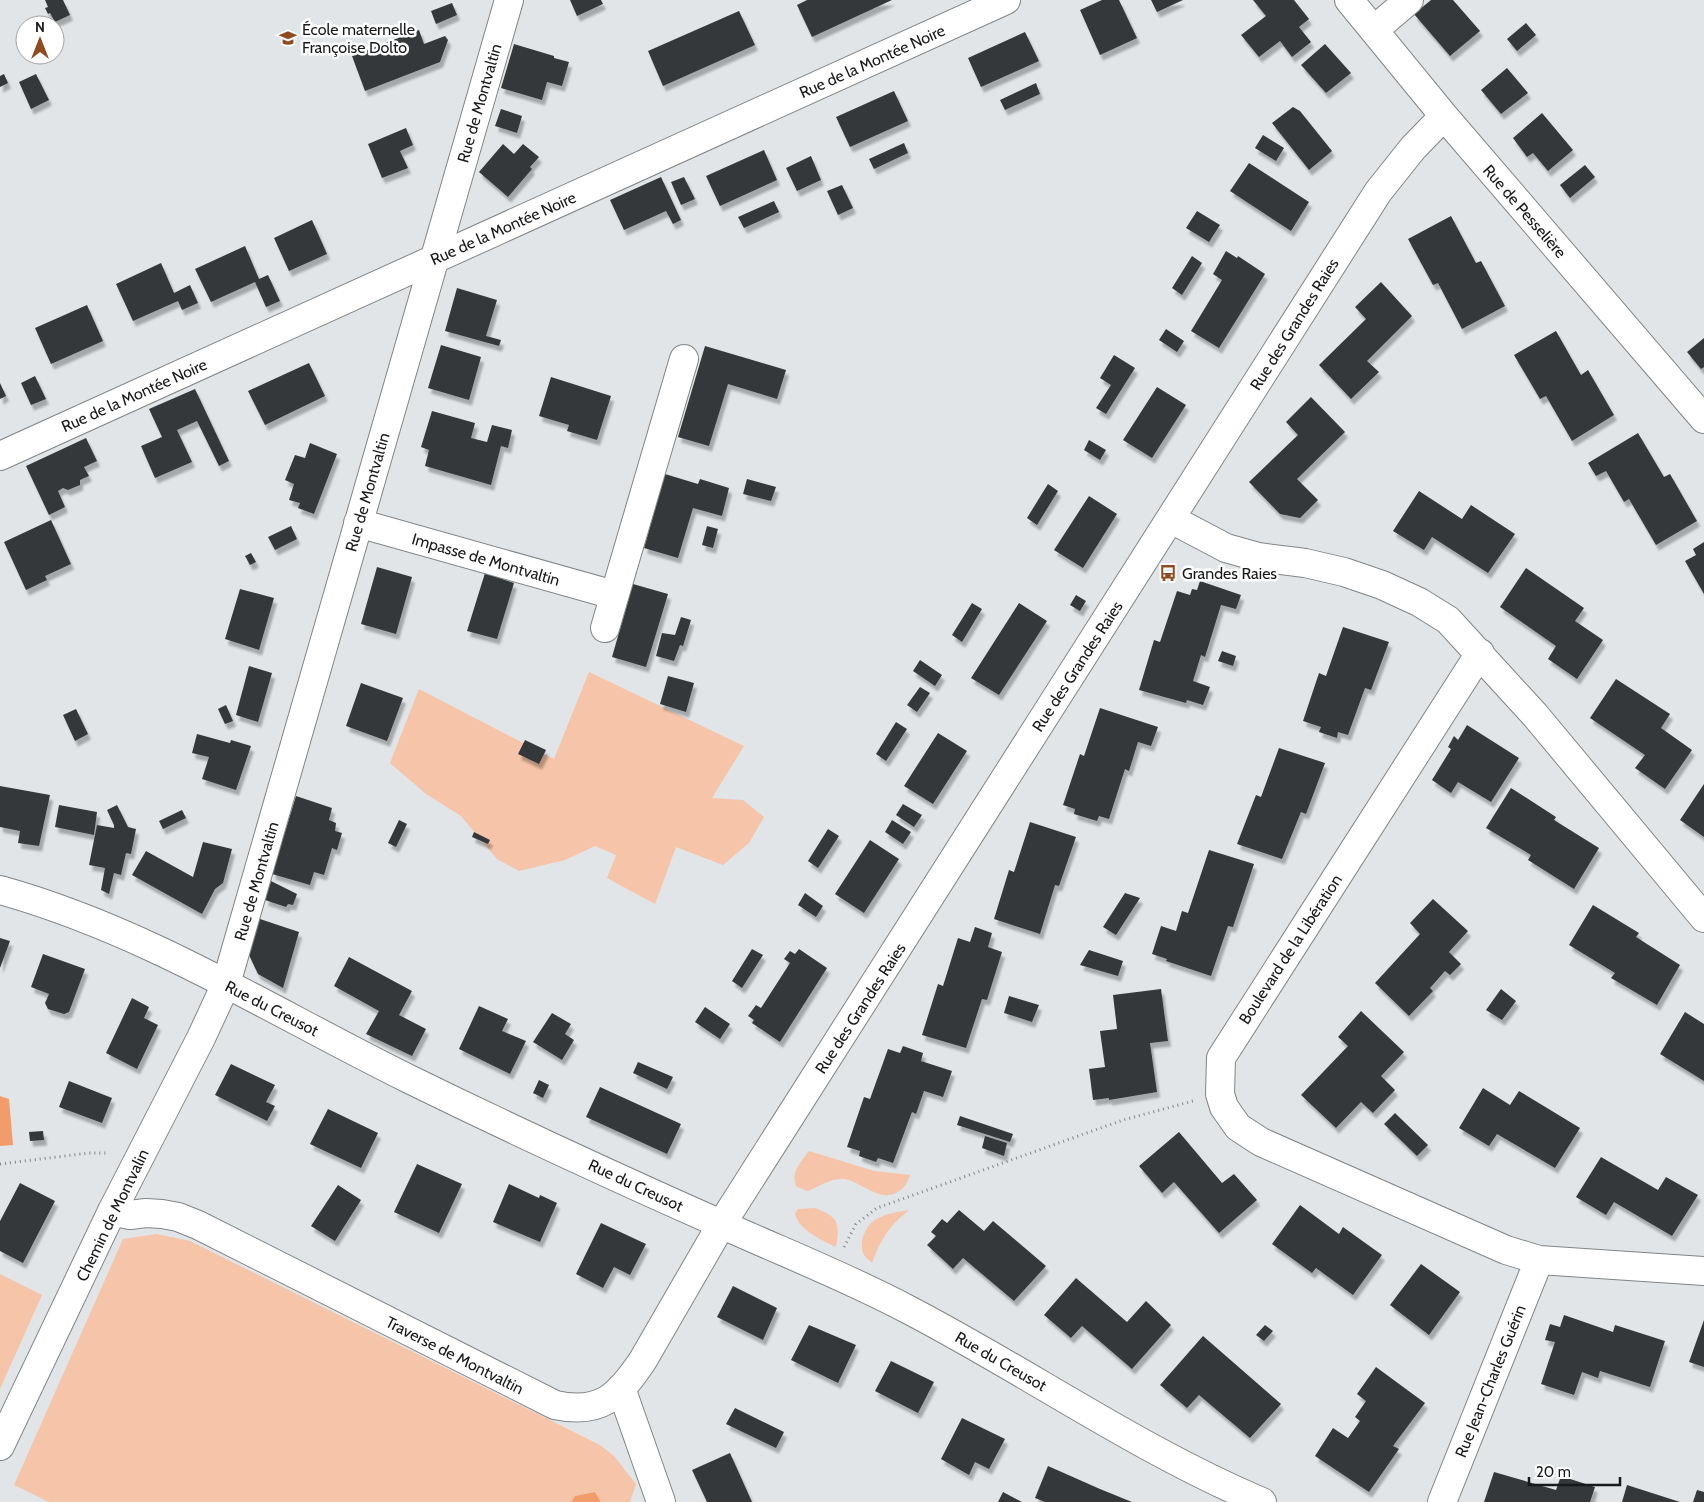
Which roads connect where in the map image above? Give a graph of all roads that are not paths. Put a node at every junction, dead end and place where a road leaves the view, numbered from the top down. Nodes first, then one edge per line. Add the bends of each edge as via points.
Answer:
1 (509, 0) edge
2 (1006, 0) edge
3 (1349, 0) edge
4 (1409, 0) edge
5 (1374, 30) junction
6 (1444, 116) junction
7 (433, 260) junction
8 (684, 359) dead end
9 (1704, 419) edge
10 (0, 456) edge
11 (1171, 519) junction
12 (358, 523) junction
13 (614, 595) junction
14 (604, 628) dead end
15 (1480, 653) junction
16 (0, 890) edge
17 (1704, 918) edge
18 (226, 984) junction
19 (112, 1211) junction
20 (721, 1225) junction
21 (1539, 1260) junction
22 (1704, 1271) edge
23 (621, 1388) junction
24 (0, 1446) edge
25 (661, 1502) edge
26 (1262, 1502) edge
27 (1442, 1502) edge

1 - 7 street, Rue de Montvaltin
2 - 7 street, Rue de la Montée Noire
3 - 5 street, Rue de Pesselière
4 - 5 street
5 - 6 street, Rue de Pesselière
6 - 9 street, Rue de Pesselière
6 - 11 street, Rue des Grandes Raies via 1378,192
7 - 10 street, Rue de la Montée Noire
7 - 12 street, Rue de Montvaltin
8 - 13 street
11 - 15 street via 1226,548 1344,572 1382,585 1448,620
11 - 20 street, Rue des Grandes Raies
12 - 13 street, Impasse de Montvaltin
12 - 18 street, Rue de Montvaltin
13 - 14 street
15 - 17 street
15 - 21 street, Boulevard de la Libération via 1221,1058 1220,1094 1224,1107 1238,1127 1261,1142 1506,1250
16 - 18 street, Rue du Creusot via 117,930
18 - 19 street, Chemin de Montvalin
18 - 20 street, Rue du Creusot via 408,1078
19 - 23 street, Traverse de Montvaltin via 130,1216 162,1214 198,1225 555,1405 584,1409 599,1405
19 - 24 street, Chemin de Montvalin
20 - 23 street, Traverse de Montvaltin via 643,1360
20 - 26 street, Rue du Creusot via 906,1308 1178,1461
21 - 22 street, Boulevard de la Libération
21 - 27 street, Rue Jean-Charles Guérin
23 - 25 street

